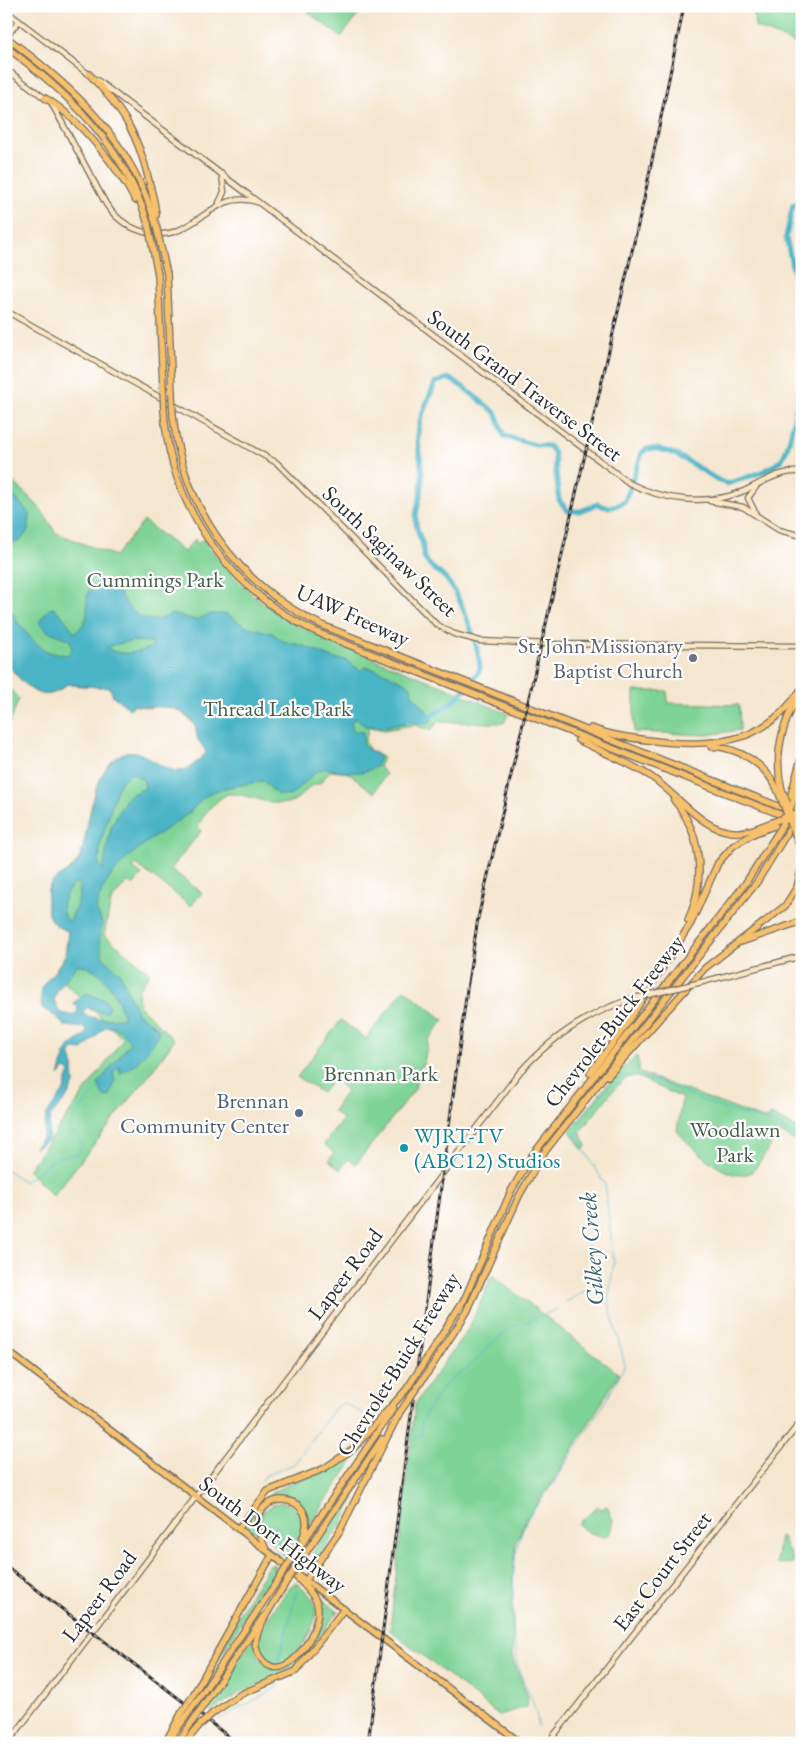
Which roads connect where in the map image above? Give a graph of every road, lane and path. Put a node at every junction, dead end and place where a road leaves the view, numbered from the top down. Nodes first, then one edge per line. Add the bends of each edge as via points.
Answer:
1 (6, 11) edge
2 (19, 21) junction
3 (6, 37) edge
4 (8, 48) edge
5 (6, 69) edge
6 (89, 74) junction
7 (45, 98) junction
8 (222, 174) junction
9 (258, 202) junction
10 (216, 206) junction
11 (148, 224) junction
12 (156, 224) junction
13 (6, 311) edge
14 (802, 472) edge
15 (758, 484) junction
16 (710, 500) junction
17 (756, 514) junction
18 (802, 536) edge
19 (802, 646) edge
20 (802, 689) edge
21 (545, 714) junction
22 (538, 720) junction
23 (675, 742) junction
24 (802, 755) edge
25 (654, 778) junction
26 (802, 780) edge
27 (780, 790) junction
28 (723, 793) junction
29 (791, 803) junction
30 (802, 811) edge
31 (802, 824) edge
32 (802, 830) edge
33 (755, 831) junction
34 (802, 840) edge
35 (802, 860) edge
36 (802, 866) edge
37 (802, 921) edge
38 (671, 952) junction
39 (802, 956) edge
40 (705, 968) junction
41 (566, 1123) junction
42 (549, 1131) junction
43 (6, 1350) edge
44 (406, 1390) junction
45 (400, 1412) junction
46 (802, 1420) edge
47 (196, 1496) junction
48 (238, 1529) junction
49 (266, 1550) junction
50 (295, 1554) junction
51 (274, 1556) junction
52 (306, 1580) junction
53 (286, 1582) junction
54 (344, 1609) junction
55 (194, 1699) junction
56 (8, 1743) edge
57 (167, 1743) edge
58 (178, 1743) edge
59 (185, 1743) edge
60 (521, 1743) edge
61 (548, 1743) edge

1 - 2 main road, South Grand Traverse Street
2 - 3 main road
2 - 6 main road, South Grand Traverse Street
3 - 12 highway, UAW Freeway via 54,73 90,107 120,146 146,194
4 - 11 highway, UAW Freeway via 82,111 111,147 129,178
5 - 7 main road
6 - 8 main road, South Grand Traverse Street
6 - 12 highway via 117,104 136,135 155,205
7 - 10 main road via 59,114 106,204 126,224 149,234 168,233 191,225
7 - 11 highway via 67,112 92,140 127,186
8 - 9 main road, South Grand Traverse Street
8 - 10 main road via 224,192
9 - 10 main road via 236,199
9 - 16 main road, South Grand Traverse Street via 624,480 664,494
11 - 22 highway, UAW Freeway, bridge via 158,275 164,411 173,464 191,510 211,544 243,582 308,628
12 - 21 highway, UAW Freeway, bridge via 167,274 173,415 182,465 199,507 221,543 257,583 283,604 314,622
13 - 19 main road, South Saginaw Street via 276,463 436,624 468,639 552,644
14 - 15 main road, South Grand Traverse Street via 776,475
15 - 16 main road, South Grand Traverse Street
15 - 17 main road via 748,498
16 - 17 main road via 740,506
17 - 18 main road via 779,530
20 - 23 highway via 776,718 747,735 722,742
20 - 27 highway via 786,718 780,740
21 - 23 highway via 622,737
21 - 30 highway, UAW Freeway via 763,800
22 - 25 highway
22 - 28 highway, UAW Freeway
23 - 27 highway via 743,754 760,766
24 - 29 highway
25 - 33 highway via 711,825 733,832
25 - 38 highway via 685,816 699,860 699,886 693,909
26 - 29 highway, Chevrolet-Buick Freeway
27 - 34 highway, bridge
27 - 35 highway, bridge
28 - 31 highway, UAW Freeway
28 - 32 highway
29 - 42 highway, Chevrolet-Buick Freeway, bridge via 765,855 741,888
30 - 33 highway, bridge
30 - 41 highway, Chevrolet-Buick Freeway, bridge via 770,864
33 - 38 highway via 721,859 694,918
36 - 40 highway via 797,887 785,906
37 - 40 highway via 746,940
38 - 42 highway via 626,1025
39 - 47 main road, Lapeer Road, bridge via 631,999 594,1014 544,1047 518,1074
40 - 41 highway
41 - 45 highway, Chevrolet-Buick Freeway, bridge via 527,1179 471,1304
42 - 44 highway, Chevrolet-Buick Freeway, bridge via 517,1180 465,1298
43 - 47 main road, South Dort Highway
44 - 48 highway via 353,1449 323,1469 268,1491
44 - 50 highway, Chevrolet-Buick Freeway
45 - 52 highway via 336,1537
45 - 53 highway, Chevrolet-Buick Freeway, bridge
46 - 61 main road, East Court Street
47 - 48 main road, South Dort Highway
47 - 56 main road, Lapeer Road
48 - 49 main road, South Dort Highway
49 - 50 highway via 258,1528 260,1515 270,1503 286,1500 300,1507 306,1519 305,1533
49 - 51 main road, South Dort Highway
50 - 55 highway, Chevrolet-Buick Freeway, bridge
51 - 52 main road, South Dort Highway
51 - 53 highway via 313,1595 319,1610 300,1654 287,1665 275,1667 260,1657 256,1647 257,1635
51 - 55 highway
52 - 54 main road, South Dort Highway
53 - 58 highway, Chevrolet-Buick Freeway, bridge
54 - 59 highway, bridge via 296,1671 241,1694 213,1713
54 - 60 main road, South Dort Highway
55 - 57 highway, Chevrolet-Buick Freeway, bridge

